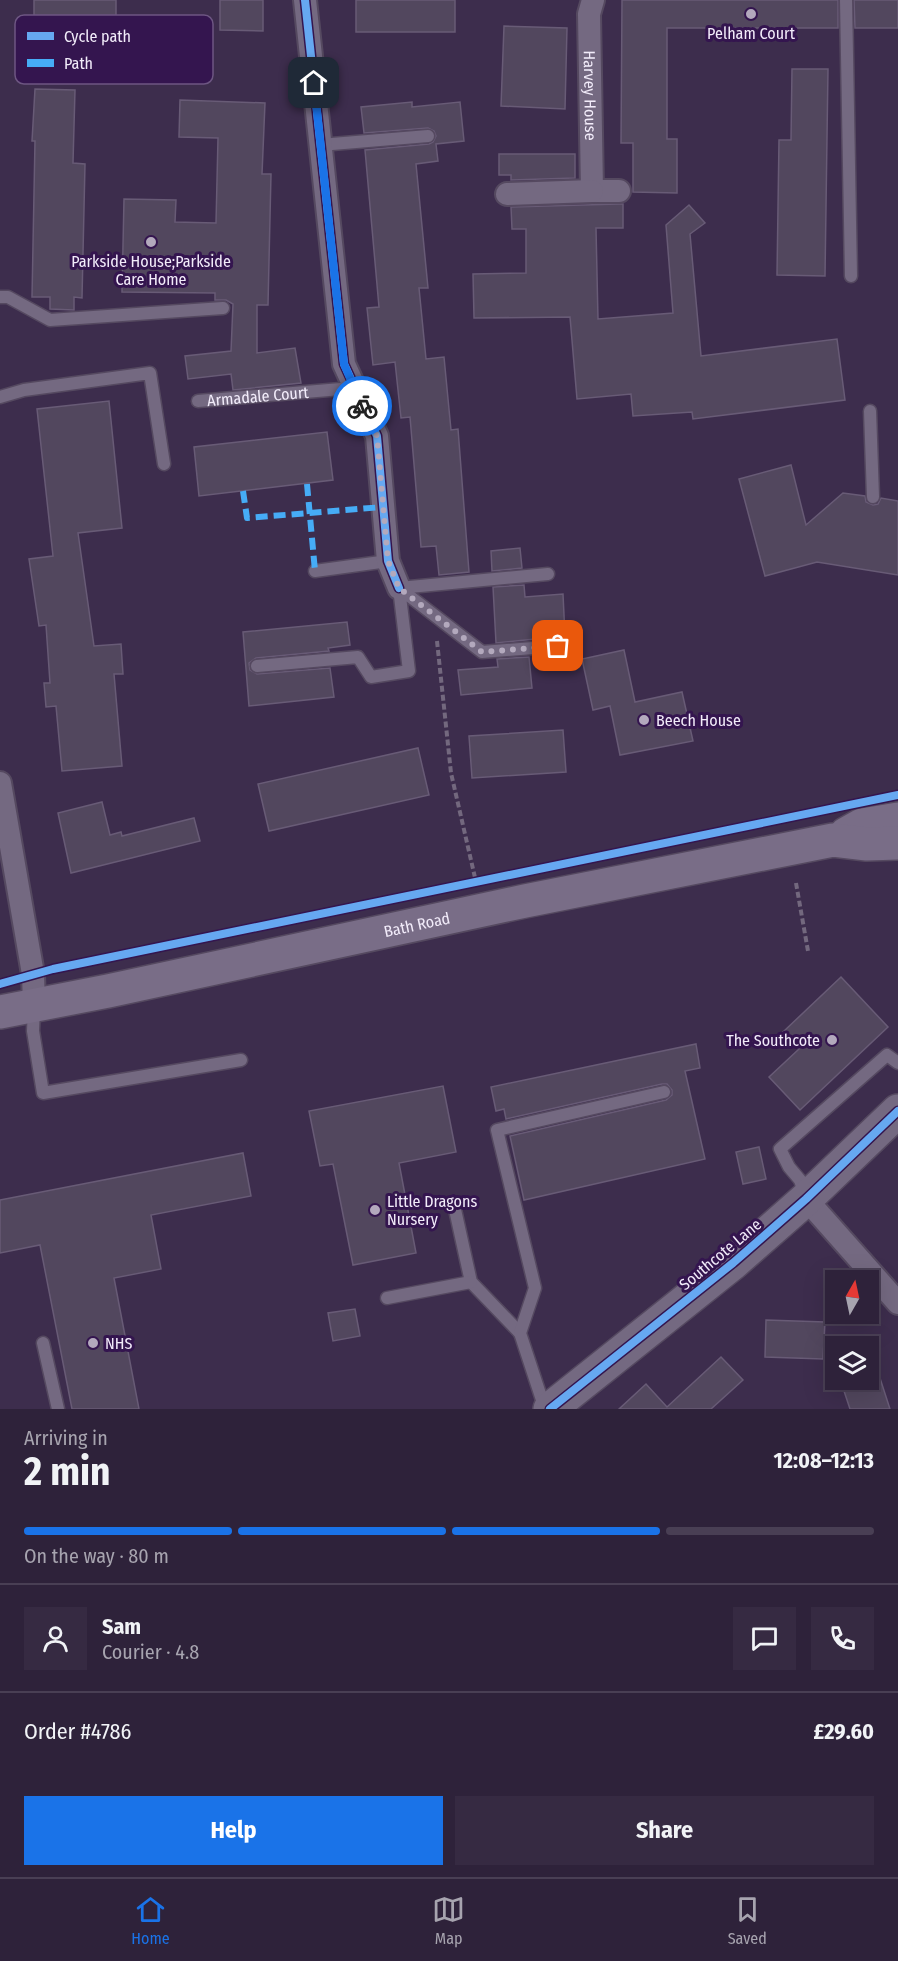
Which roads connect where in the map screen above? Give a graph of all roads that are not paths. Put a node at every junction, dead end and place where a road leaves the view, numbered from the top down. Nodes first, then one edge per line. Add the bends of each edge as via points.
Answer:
1 (305, 0) edge
2 (593, 0) edge
3 (846, 0) edge
4 (428, 136) dead end
5 (320, 145) junction
6 (592, 191) junction
7 (619, 191) dead end
8 (507, 194) dead end
9 (851, 276) dead end
10 (0, 297) edge
11 (223, 308) dead end
12 (353, 388) junction
13 (0, 397) edge
14 (198, 401) dead end
15 (870, 411) dead end
16 (164, 464) dead end
17 (873, 497) dead end
18 (388, 561) junction
19 (315, 571) dead end
20 (548, 574) dead end
21 (399, 588) junction
22 (558, 646) dead end
23 (257, 666) dead end
24 (0, 783) edge
25 (898, 819) edge
26 (833, 840) junction
27 (898, 843) edge
28 (34, 1005) junction
29 (0, 1012) edge
30 (241, 1060) dead end
31 (898, 1063) edge
32 (664, 1092) dead end
33 (898, 1111) edge
34 (806, 1199) junction
35 (454, 1205) dead end
36 (471, 1282) junction
37 (387, 1298) dead end
38 (898, 1303) edge
39 (520, 1333) junction
40 (43, 1343) dead end
41 (58, 1409) edge
42 (545, 1409) edge
43 (550, 1409) edge

1 - 5 street
2 - 6 street, Harvey House via 589,14
3 - 9 lane
4 - 5 lane
5 - 12 street via 344,364
6 - 7 street
6 - 8 street
10 - 11 lane via 8,297 50,320
12 - 14 lane, Armadale Court
12 - 18 street via 377,436
13 - 16 lane via 24,390 150,374
15 - 17 lane
18 - 19 lane
18 - 21 street
20 - 21 lane
21 - 22 lane via 482,652
21 - 23 lane via 409,671 371,676 358,657
24 - 28 street via 33,974
25 - 26 main road, Bath Road via 862,825
26 - 27 main road, Bath Road
26 - 28 main road, Bath Road
28 - 29 main road, Bath Road
28 - 30 lane via 33,1031 43,1094
31 - 34 lane via 887,1055 780,1149 800,1180
32 - 39 lane via 497,1130 535,1288
33 - 34 street, Southcote Lane
34 - 38 street
34 - 43 street, Southcote Lane via 733,1263
35 - 36 lane
36 - 37 lane
36 - 39 lane
39 - 42 lane
40 - 41 lane

